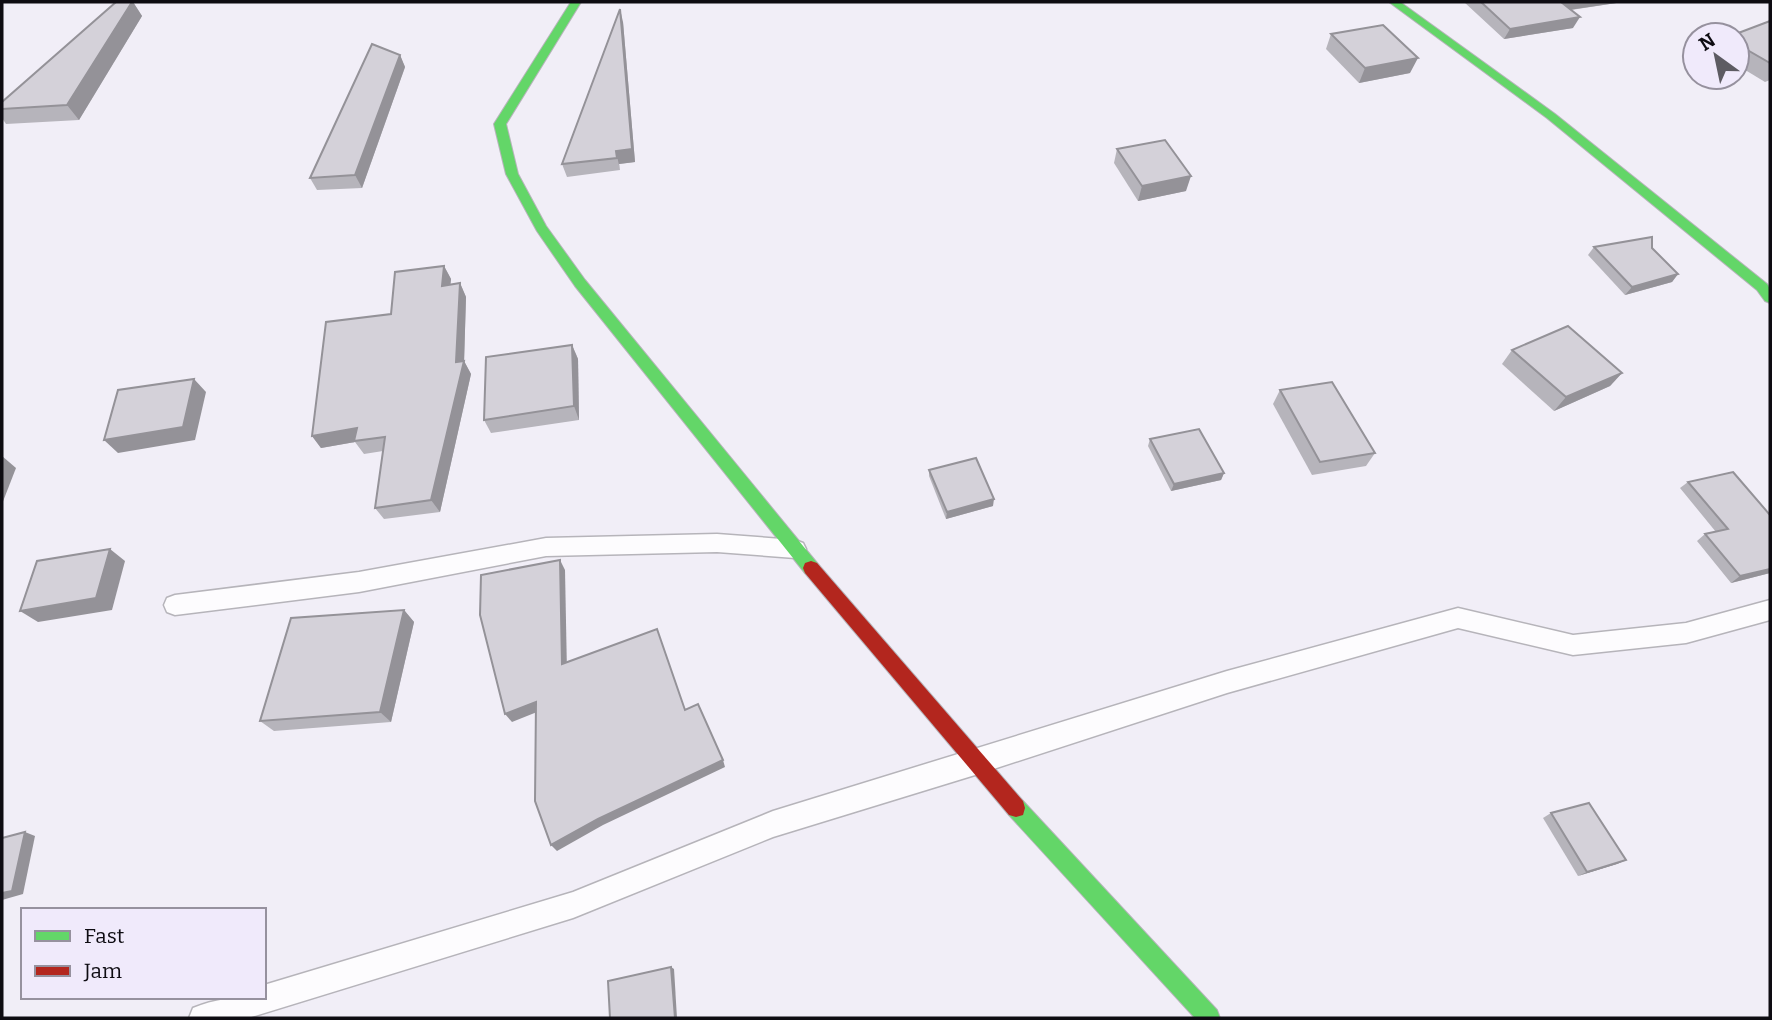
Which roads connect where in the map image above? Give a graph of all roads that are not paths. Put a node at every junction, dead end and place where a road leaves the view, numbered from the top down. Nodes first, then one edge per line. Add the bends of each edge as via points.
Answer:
1 (576, 2) edge
2 (1394, 2) edge
3 (1770, 298) edge
4 (796, 550) junction
5 (176, 605) dead end
6 (1770, 610) edge
7 (975, 763) junction
8 (265, 999) edge
9 (266, 999) edge
10 (203, 1018) edge
11 (1209, 1018) edge

1 - 4 street via 500,124 512,174 541,228 580,283
2 - 3 street via 1551,117
4 - 5 lane via 717,543 546,547 359,582
4 - 7 street
6 - 7 lane via 1686,633 1573,645 1458,618 1227,681
7 - 9 lane via 773,824 573,905
7 - 11 street
8 - 10 lane

